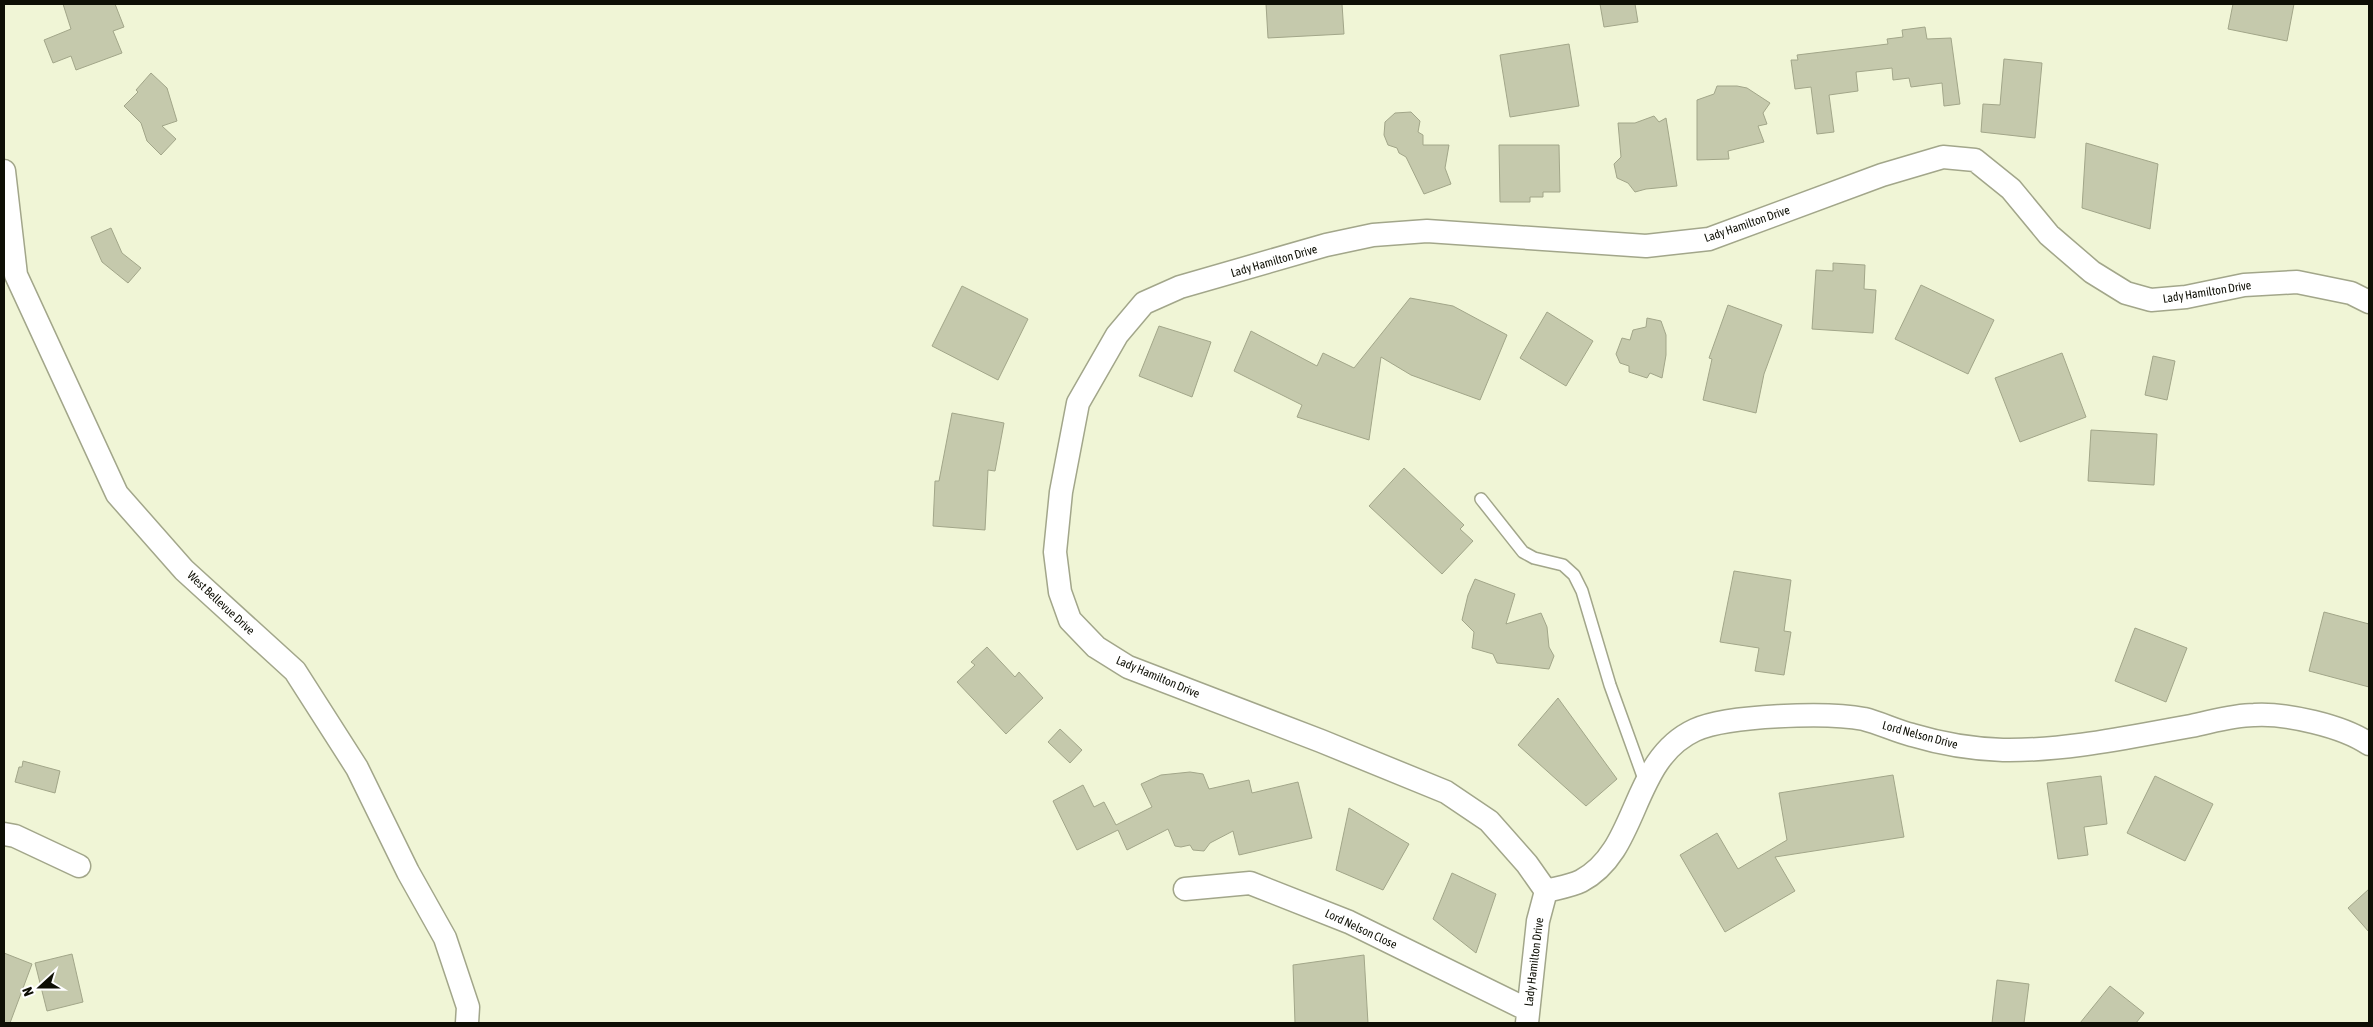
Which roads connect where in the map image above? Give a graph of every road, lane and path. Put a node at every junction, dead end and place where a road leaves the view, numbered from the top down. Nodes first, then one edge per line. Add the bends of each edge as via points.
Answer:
1 (4, 171) edge
2 (7, 226) edge
3 (2369, 302) edge
4 (1481, 499) dead end
5 (2369, 744) edge
6 (1645, 782) junction
7 (4, 834) edge
8 (79, 866) dead end
9 (1185, 889) dead end
10 (1546, 891) junction
11 (1527, 1017) edge
12 (467, 1023) edge

1 - 2 street, West Bellevue Drive
2 - 12 street, West Bellevue Drive via 16,275 117,494 184,570 295,671 357,768 408,872 445,938 468,1007
3 - 10 street, Lady Hamilton Drive via 2351,293 2297,282 2244,285 2186,297 2151,300 2126,293 2092,272 2049,235 2011,189 1975,160 1943,157 1882,175 1709,239 1646,246 1427,231 1373,235 1180,287 1144,304 1117,335 1078,403 1061,492 1055,552 1060,592 1070,620 1096,647 1128,667 1321,740 1446,792 1489,821
4 - 6 lane via 1523,552 1534,558 1563,564 1574,575
5 - 6 street, Lord Nelson Drive via 2303,719 2254,714 2072,747 2004,750 1959,747 1864,719 1795,715 1725,722 1695,730 1670,746
6 - 10 street, Lord Nelson Drive via 1610,858 1581,881
7 - 8 street
9 - 11 street, Lord Nelson Close via 1250,883 1349,922
10 - 11 street, Lady Hamilton Drive via 1538,921

